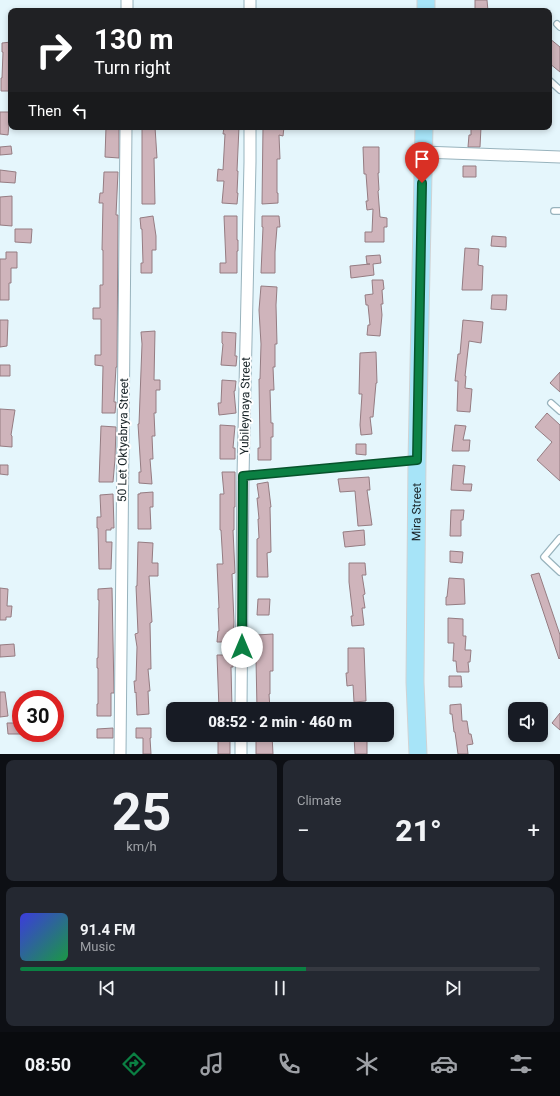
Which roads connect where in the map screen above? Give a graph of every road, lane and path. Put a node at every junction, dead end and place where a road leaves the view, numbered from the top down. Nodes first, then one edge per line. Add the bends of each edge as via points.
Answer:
1 (552, 83) edge
2 (560, 90) edge
3 (126, 130) edge
4 (250, 130) edge
5 (424, 130) edge
6 (423, 152) junction
7 (560, 157) edge
8 (551, 403) dead end
9 (560, 411) edge
10 (417, 460) junction
11 (243, 476) junction
12 (560, 538) edge
13 (560, 572) edge
14 (241, 702) edge
15 (241, 742) edge
16 (120, 754) edge
17 (241, 754) edge
18 (418, 754) edge

1 - 2 lane
3 - 16 street, 50 Let Oktyabrya Street
4 - 11 street, Yubileynaya Street
5 - 6 main road, Mira Street
6 - 7 street
6 - 10 main road, Mira Street
8 - 9 lane
10 - 11 lane
10 - 18 main road, Mira Street via 415,682
11 - 14 street, Yubileynaya Street
12 - 13 lane via 544,557
15 - 17 street

